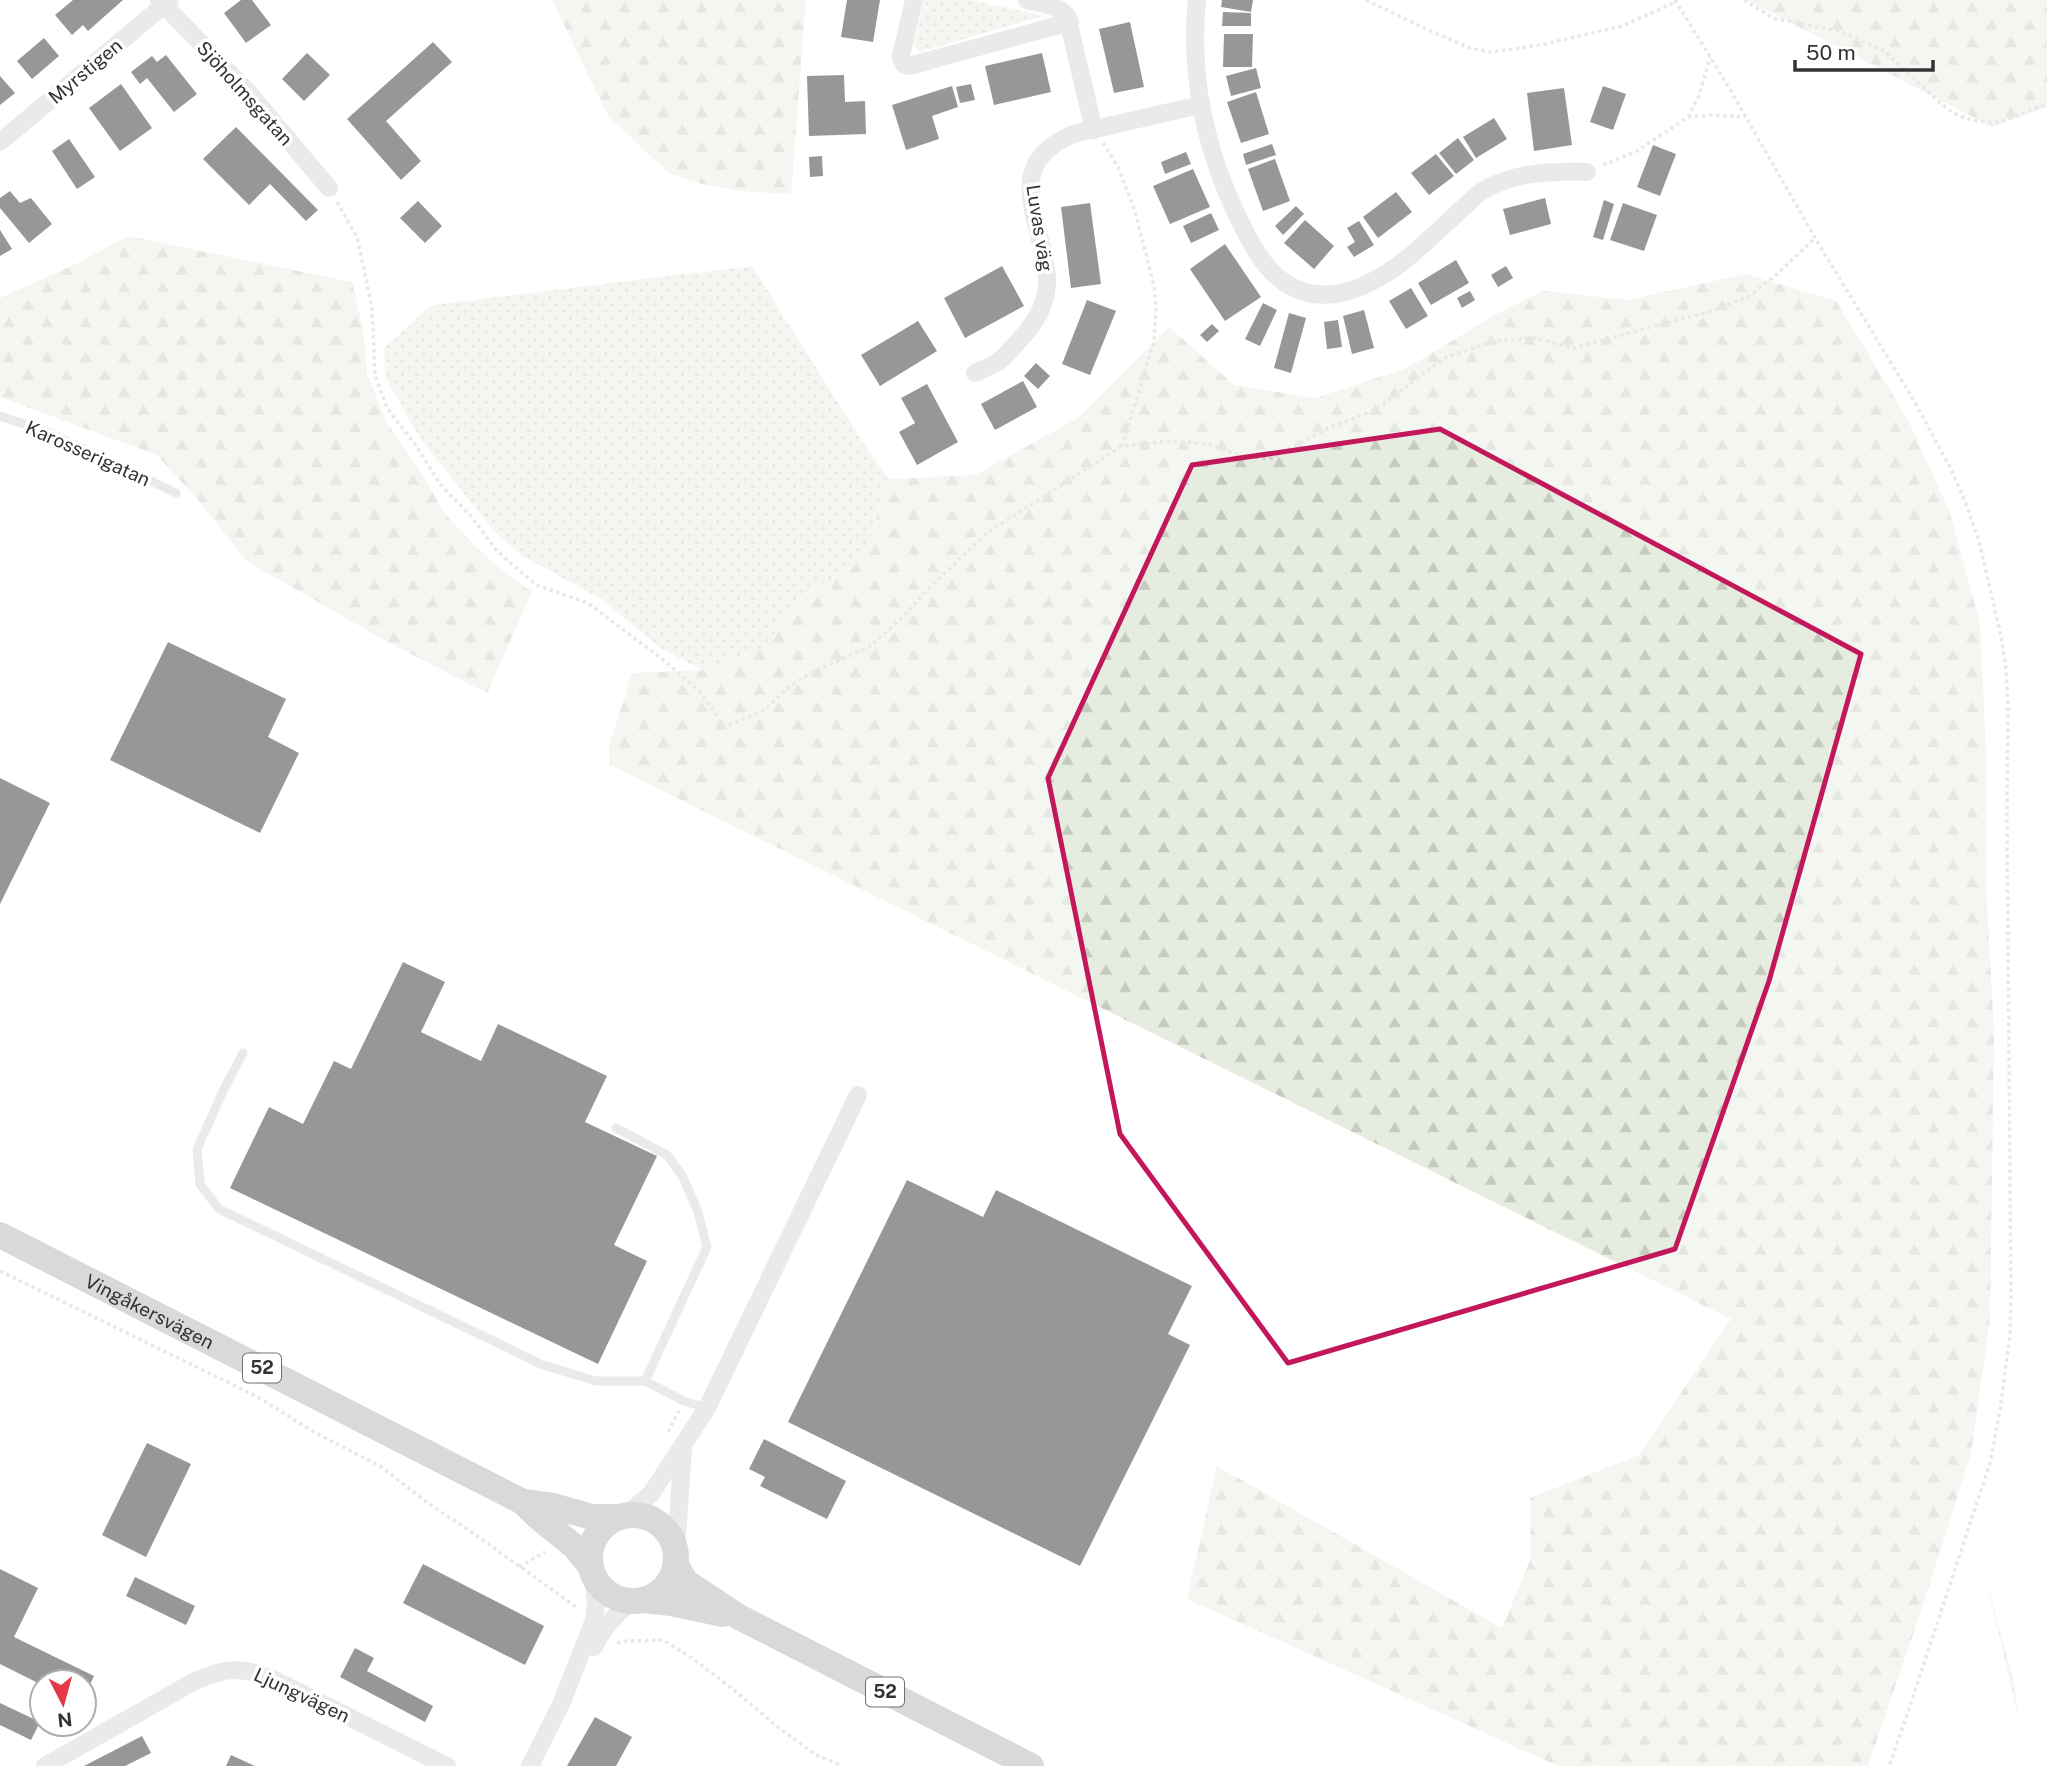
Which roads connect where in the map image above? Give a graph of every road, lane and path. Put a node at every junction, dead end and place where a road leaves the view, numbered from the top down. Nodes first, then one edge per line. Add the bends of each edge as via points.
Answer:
1 (914, 0) edge
2 (1027, 0) edge
3 (1197, 0) edge
4 (1366, 0) edge
5 (1744, 0) edge
6 (1676, 1) edge
7 (164, 2) edge
8 (1070, 22) junction
9 (1710, 57) junction
10 (2047, 104) edge
11 (1200, 105) junction
12 (1688, 117) junction
13 (1745, 117) junction
14 (1094, 130) junction
15 (0, 142) edge
16 (1587, 172) joint
17 (329, 188) joint
18 (1815, 238) junction
19 (975, 373) dead end
20 (0, 416) edge
21 (1122, 446) junction
22 (176, 493) dead end
23 (243, 1053) dead end
24 (858, 1095) dead end
25 (616, 1128) dead end
26 (0, 1236) edge
27 (0, 1271) edge
28 (645, 1381) junction
29 (684, 1401) junction
30 (707, 1408) junction
31 (665, 1438) dead end
32 (684, 1445) junction
33 (523, 1502) junction
34 (622, 1516) junction
35 (552, 1545) dead end
36 (676, 1557) junction
37 (519, 1566) junction
38 (592, 1570) junction
39 (638, 1600) junction
40 (581, 1611) dead end
41 (739, 1617) junction
42 (596, 1643) junction
43 (562, 1702) junction
44 (45, 1766) edge
45 (447, 1766) edge
46 (530, 1766) edge
47 (843, 1766) edge
48 (1031, 1766) edge
49 (1889, 1766) edge

1 - 8 street via 901,56 909,66
2 - 8 street via 1064,12
3 - 11 street via 1194,28
4 - 6 path via 1471,48 1490,52 1615,27
5 - 10 path via 1773,18 1839,30 1884,51 1939,102 1971,120 2002,121
6 - 9 path
7 - 15 street, Myrstigen
7 - 17 street, Sjöholmsgatan
8 - 14 street
9 - 12 path
9 - 13 path
11 - 14 street, Luvas väg
11 - 16 street via 1225,189 1254,247 1286,283 1318,296 1347,292 1373,281 1404,261 1483,190 1531,174
12 - 13 path
12 - 16 path via 1637,151
13 - 18 path
14 - 19 street, Luvas väg via 1056,142 1042,152 1033,169 1031,200 1048,283 1044,303 1029,330 1001,360
14 - 21 path via 1118,167 1135,211 1154,286 1154,342
17 - 21 path via 358,237 372,307 375,375 387,408 440,484 516,568 536,585 587,603 666,662 699,691 725,727 763,711 809,674 869,647 987,533
18 - 21 path via 1751,295 1718,309 1573,348 1536,338 1494,341 1444,358 1375,410 1269,458 1237,455 1209,444 1171,441
18 - 49 path via 1913,398 1965,501 2001,636 2008,705 2010,1335 1987,1476
20 - 22 lane, Karosserigatan via 48,432
23 - 28 lane via 197,1149 200,1184 219,1209 543,1365 596,1381
24 - 30 street
25 - 28 lane via 667,1155 683,1177 707,1247
26 - 33 main road, Vingåkersvägen / 52
27 - 37 path via 256,1396 380,1466
28 - 29 lane
29 - 30 lane
29 - 31 path
30 - 32 street
32 - 34 street via 652,1494
32 - 36 street
33 - 34 main road, Vingåkersvägen / 52 via 592,1517
33 - 38 main road, Vingåkersvägen / 52 via 575,1547
34 - 36 main road, 52 via 641,1515 657,1521 669,1533
34 - 38 main road via 597,1534 590,1550
35 - 37 path
36 - 39 main road via 670,1582 658,1594
36 - 41 main road, 52 via 686,1582
37 - 40 path
38 - 39 main road, 52 via 597,1583 610,1594 625,1601
38 - 43 street via 594,1620
39 - 41 main road, 52
39 - 42 street via 616,1614
41 - 48 main road, 52
42 - 43 street
42 - 47 path via 663,1640 816,1755
43 - 46 street
44 - 45 street, Ljungvägen via 193,1682 242,1669 275,1680

